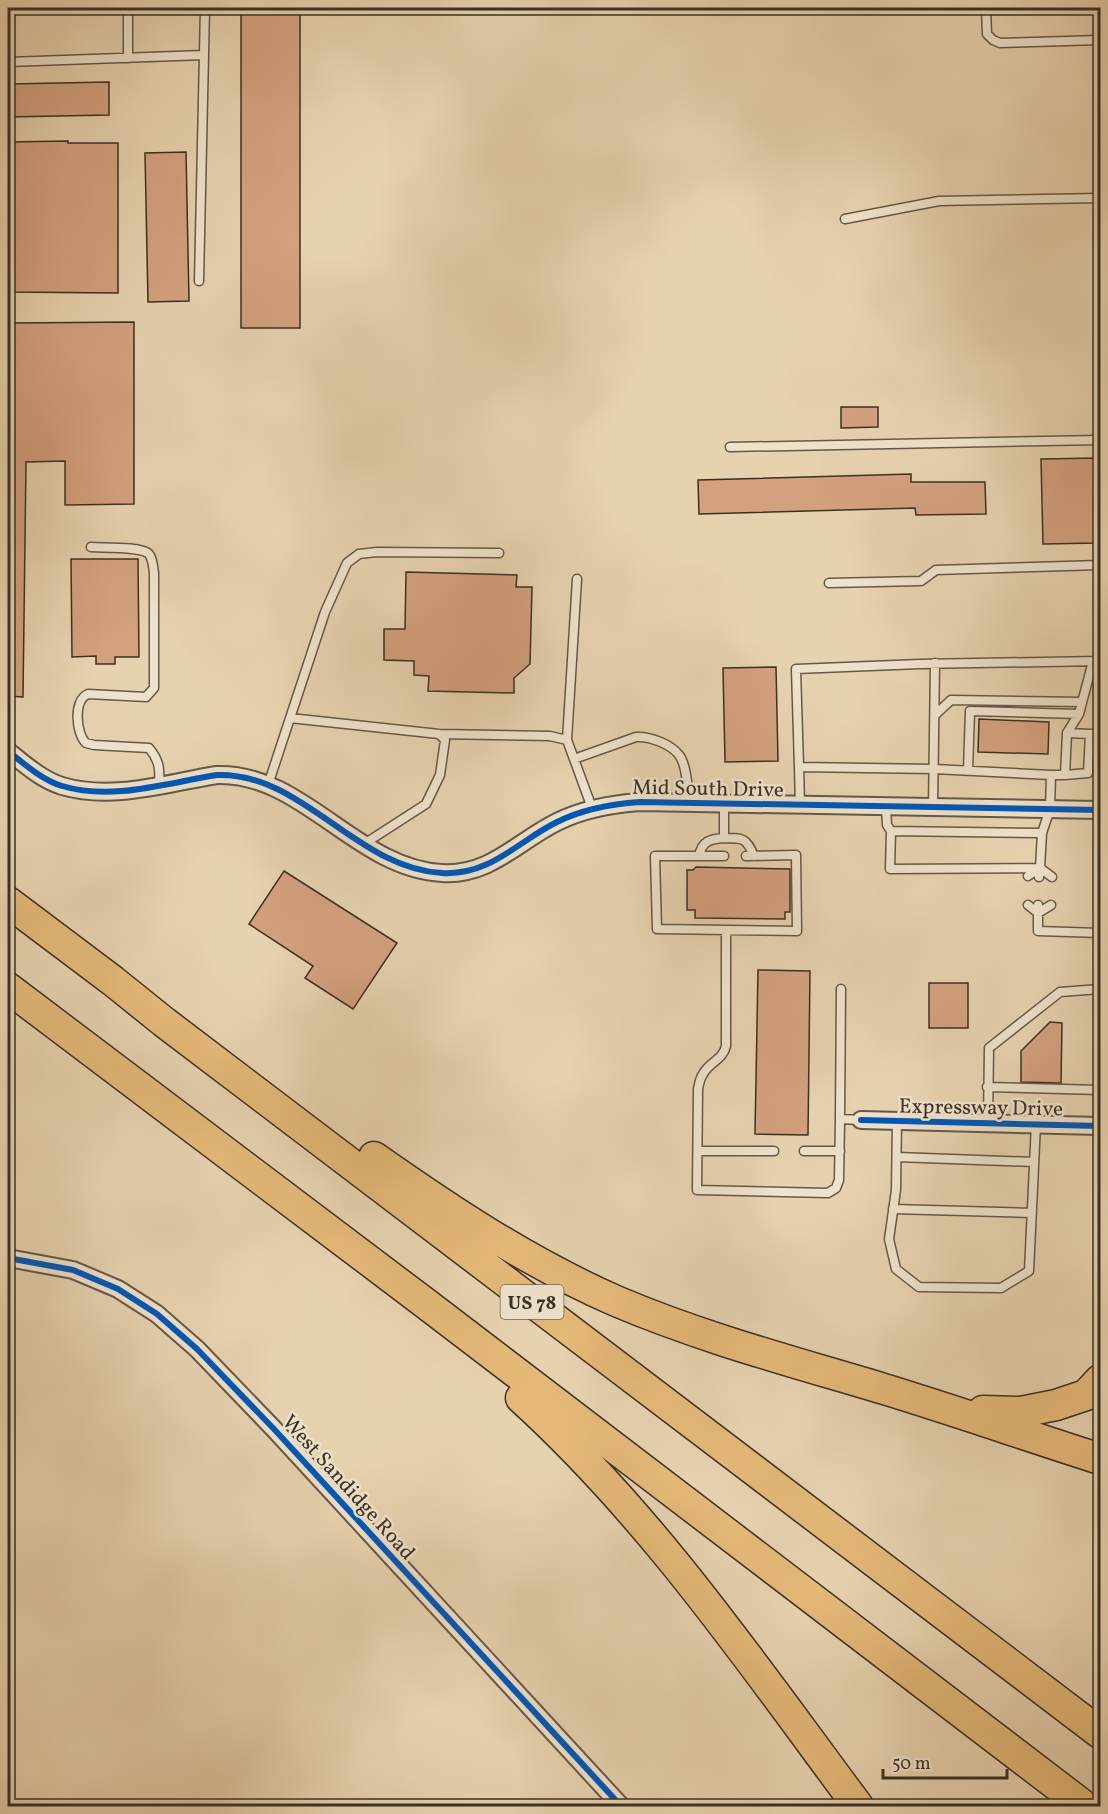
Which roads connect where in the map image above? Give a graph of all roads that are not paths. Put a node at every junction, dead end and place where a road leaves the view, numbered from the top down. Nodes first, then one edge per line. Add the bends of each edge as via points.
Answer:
1 (128, 8) edge
2 (205, 8) edge
3 (986, 8) edge
4 (1101, 40) edge
5 (204, 55) junction
6 (128, 58) junction
7 (8, 62) edge
8 (1101, 198) edge
9 (845, 219) dead end
10 (199, 281) dead end
11 (1101, 440) edge
12 (730, 447) dead end
13 (91, 547) dead end
14 (498, 553) dead end
15 (1101, 565) edge
16 (577, 579) dead end
17 (829, 583) dead end
18 (1097, 661) edge
19 (935, 663) junction
20 (1081, 702) junction
21 (1079, 714) junction
22 (935, 715) junction
23 (290, 718) junction
24 (1067, 733) junction
25 (439, 734) junction
26 (1090, 734) junction
27 (1101, 734) edge
28 (567, 740) junction
29 (8, 751) edge
30 (574, 759) junction
31 (799, 767) junction
32 (934, 769) junction
33 (968, 771) junction
34 (1051, 775) junction
35 (1065, 775) junction
36 (268, 785) junction
37 (159, 786) junction
38 (689, 803) junction
39 (724, 803) junction
40 (800, 805) junction
41 (886, 807) junction
42 (592, 808) junction
43 (933, 808) junction
44 (1050, 809) junction
45 (1101, 810) edge
46 (891, 831) junction
47 (1042, 834) junction
48 (724, 838) junction
49 (364, 844) junction
50 (699, 856) junction
51 (724, 856) dead end
52 (1039, 873) junction
53 (1028, 876) dead end
54 (1052, 877) dead end
55 (8, 902) edge
56 (1028, 905) dead end
57 (1051, 905) dead end
58 (1038, 909) junction
59 (726, 930) junction
60 (1101, 933) edge
61 (8, 988) edge
62 (841, 989) dead end
63 (1101, 990) edge
64 (164, 1022) junction
65 (987, 1087) junction
66 (1101, 1090) edge
67 (840, 1119) junction
68 (861, 1120) joint
69 (897, 1121) junction
70 (988, 1123) junction
71 (1036, 1124) junction
72 (1101, 1126) edge
73 (804, 1150) dead end
74 (698, 1151) junction
75 (774, 1151) dead end
76 (840, 1151) junction
77 (897, 1157) junction
78 (1034, 1162) junction
79 (893, 1209) junction
80 (1032, 1213) junction
81 (8, 1258) edge
82 (425, 1303) junction
83 (1101, 1380) edge
84 (949, 1410) junction
85 (1101, 1459) edge
86 (1101, 1733) edge
87 (621, 1806) edge
88 (858, 1806) edge
89 (1084, 1806) edge

1 - 6 lane
2 - 5 lane
3 - 4 lane via 987,34 1000,43
5 - 6 lane
5 - 10 lane
6 - 7 lane
8 - 9 lane via 939,201
11 - 12 lane
13 - 37 lane via 138,549 151,557 154,688 146,697 83,696 78,732 86,743 94,745 149,748 158,758
14 - 23 lane via 377,552 359,554 346,563 325,612
15 - 17 lane via 936,570 921,581
16 - 28 lane
18 - 19 lane
18 - 20 lane
19 - 22 lane
19 - 31 lane via 796,669
20 - 21 lane
20 - 22 lane via 951,700
21 - 24 lane
21 - 33 lane via 969,711
22 - 32 lane
23 - 25 lane
23 - 36 lane
24 - 26 lane
24 - 35 lane
25 - 28 lane via 550,736
25 - 49 lane via 445,740 440,775 426,804
26 - 27 lane
26 - 35 lane via 1088,773
28 - 30 lane
29 - 37 street, Mid South Drive via 61,786 109,792
30 - 38 lane via 646,736 680,756
30 - 42 lane
31 - 32 lane
31 - 40 lane
32 - 33 lane
32 - 43 lane
33 - 34 lane
34 - 35 lane
34 - 44 lane
36 - 37 street, Mid South Drive via 230,775
36 - 49 street, Mid South Drive
38 - 39 street, Mid South Drive
38 - 42 street, Mid South Drive via 640,802
39 - 40 street, Mid South Drive
39 - 48 lane
40 - 41 street, Mid South Drive
41 - 43 street, Mid South Drive
41 - 46 lane via 886,825
42 - 49 street, Mid South Drive via 555,823 503,857 454,873 419,871
43 - 44 street, Mid South Drive
44 - 45 street, Mid South Drive
44 - 47 lane
46 - 47 lane
46 - 52 lane via 890,869
47 - 52 lane
48 - 50 lane via 705,842
48 - 59 lane via 744,840 750,856 796,855 797,931
50 - 51 lane
50 - 59 lane via 656,856 657,929
52 - 53 lane
52 - 54 lane
55 - 64 highway, US 78
56 - 58 lane
57 - 58 lane
58 - 60 lane via 1038,931
59 - 74 lane via 726,1046 722,1056 701,1076
61 - 82 highway
62 - 67 lane
63 - 65 lane via 1060,992 990,1047
64 - 84 highway via 262,1080 450,1210 572,1280 711,1337
64 - 86 highway, US 78
65 - 66 lane
65 - 70 lane
67 - 68 lane
67 - 76 lane
68 - 69 street, Expressway Drive
69 - 70 street, Expressway Drive
69 - 77 lane
70 - 71 street, Expressway Drive
71 - 72 street, Expressway Drive
71 - 78 lane
73 - 76 lane
74 - 75 lane
74 - 76 lane via 697,1190 828,1193 839,1180
77 - 78 lane
77 - 79 lane
78 - 80 lane
79 - 80 lane
79 - 80 lane via 890,1239 896,1269 919,1287 1001,1288 1029,1271
81 - 87 street, West Sandidge Road via 73,1270 111,1286 157,1314 197,1348
82 - 88 highway via 631,1509
82 - 89 highway
83 - 84 highway via 1086,1395 1021,1412
84 - 85 highway

